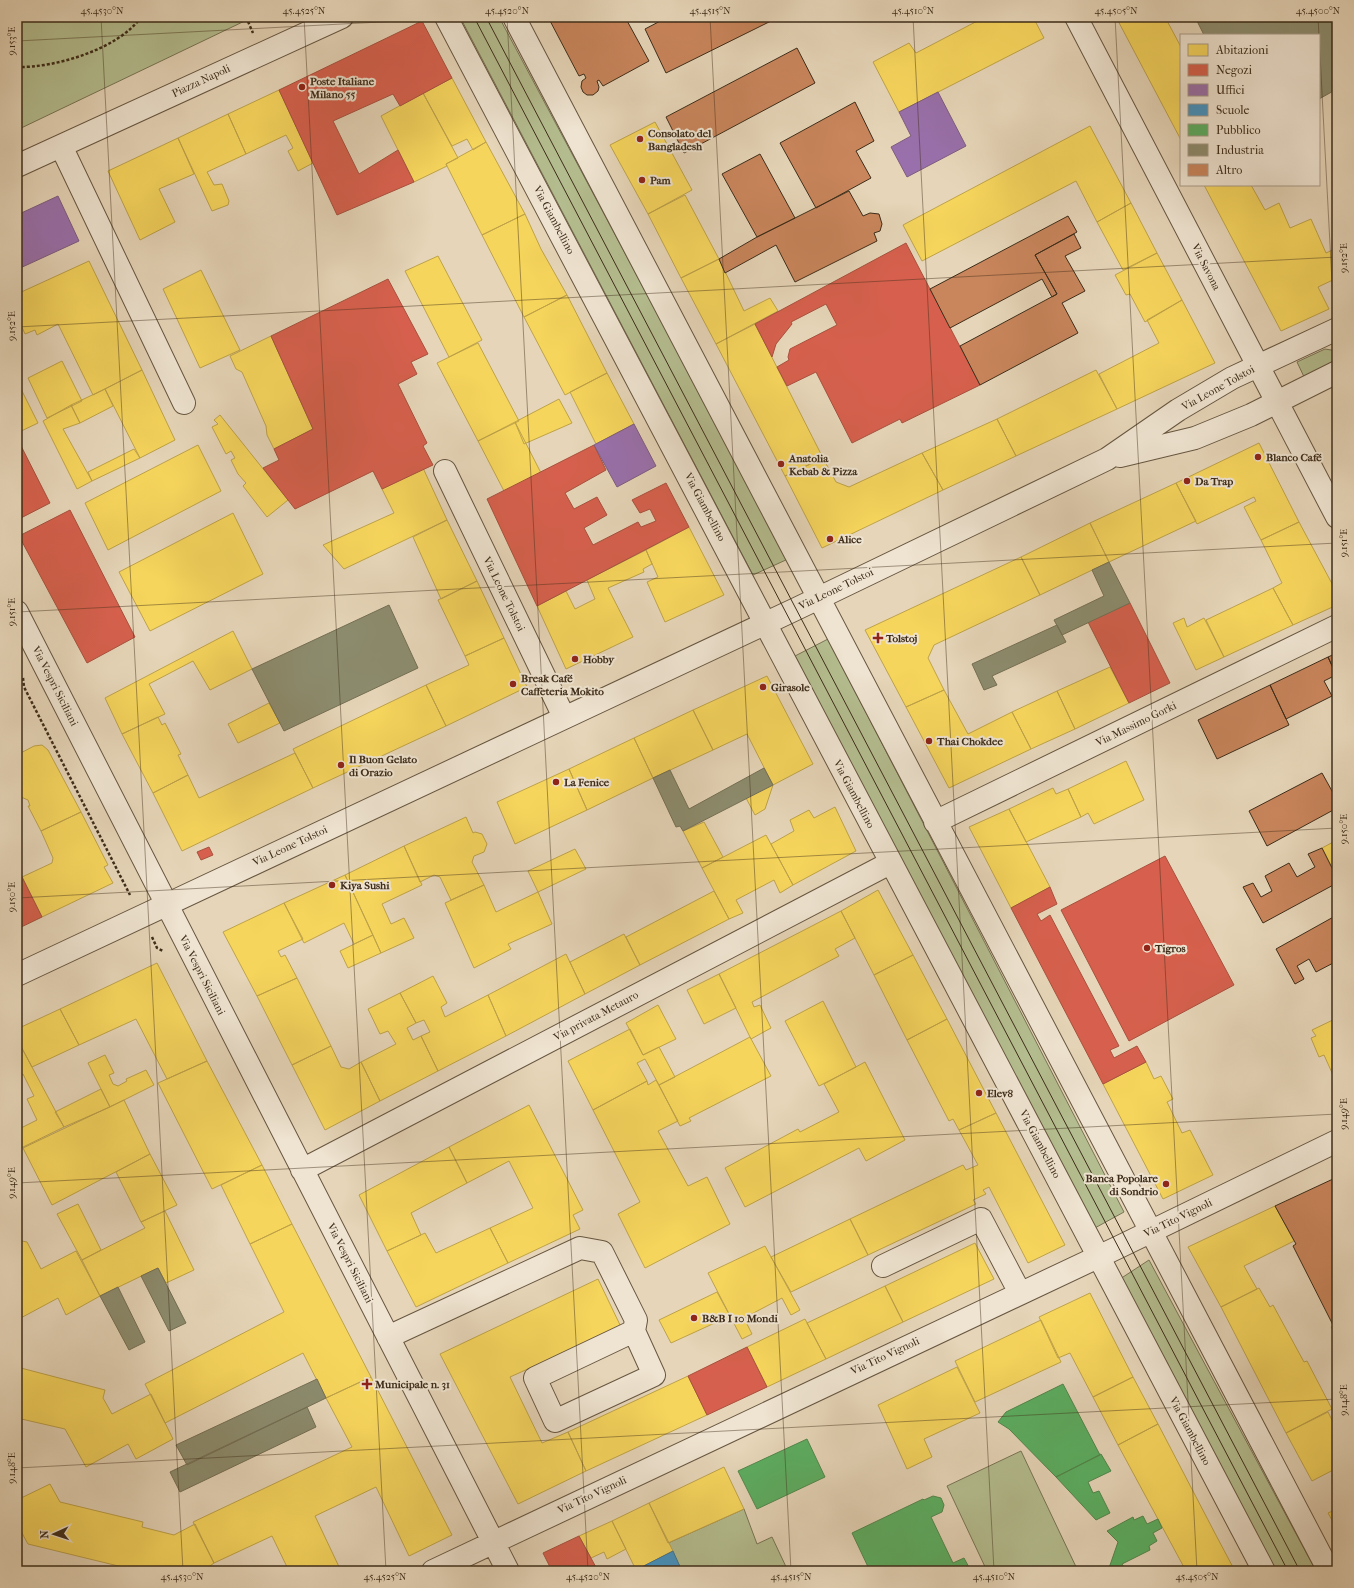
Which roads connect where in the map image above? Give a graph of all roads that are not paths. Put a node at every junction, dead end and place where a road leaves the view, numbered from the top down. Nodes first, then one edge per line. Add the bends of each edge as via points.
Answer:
1 (342, 17) edge
2 (446, 17) edge
3 (514, 17) edge
4 (1076, 17) edge
5 (61, 146) junction
6 (17, 166) edge
7 (1334, 332) edge
8 (1257, 366) junction
9 (1337, 372) edge
10 (1277, 401) junction
11 (184, 403) dead end
12 (1107, 459) junction
13 (445, 471) dead end
14 (1337, 517) edge
15 (819, 597) junction
16 (17, 612) edge
17 (765, 623) junction
18 (1337, 626) edge
19 (564, 717) junction
20 (935, 822) junction
21 (890, 863) junction
22 (165, 904) junction
23 (17, 975) edge
24 (1337, 1142) edge
25 (302, 1170) junction
26 (1151, 1232) junction
27 (1099, 1256) junction
28 (883, 1266) dead end
29 (1020, 1293) junction
30 (635, 1326) junction
31 (388, 1336) junction
32 (494, 1541) junction
33 (433, 1571) edge
34 (508, 1571) edge
35 (1264, 1571) edge
36 (1329, 1571) edge

1 - 5 street, Piazza Napoli
2 - 17 street, Via Giambellino
3 - 15 street
4 - 8 street, Via Savona
5 - 6 street, Piazza Napoli
5 - 11 street
7 - 8 street, Via Leone Tolstoi
8 - 10 street, Via Savona
8 - 12 street, Via Leone Tolstoi via 1178,410
9 - 10 street, Via Leone Tolstoi
10 - 12 street, Via Leone Tolstoi via 1195,438
10 - 14 street, Via Savona
12 - 15 street, Via Leone Tolstoi
13 - 19 street, Via Leone Tolstoi
15 - 17 street, Via Leone Tolstoi
15 - 20 street
16 - 22 street, Via Vespri Siciliani
17 - 19 street, Via Leone Tolstoi
17 - 21 street, Via Giambellino
18 - 20 street, Via Massimo Gorki
19 - 22 street, Via Leone Tolstoi
20 - 26 street
21 - 25 street, Via privata Metauro
21 - 27 street, Via Giambellino
22 - 23 street, Via Leone Tolstoi
22 - 25 street, Via Vespri Siciliani
24 - 26 street, Via Tito Vignoli
25 - 31 street, Via Vespri Siciliani
26 - 27 street, Via Tito Vignoli
26 - 36 street
27 - 29 street, Via Tito Vignoli
27 - 35 street, Via Giambellino
28 - 29 street via 981,1219
29 - 32 street, Via Tito Vignoli
30 - 30 street via 654,1374 555,1421 535,1378
30 - 31 street via 602,1252 580,1248
31 - 32 street, Via Vespri Siciliani
32 - 33 street, Via Tito Vignoli
32 - 34 street, Via Vespri Siciliani

